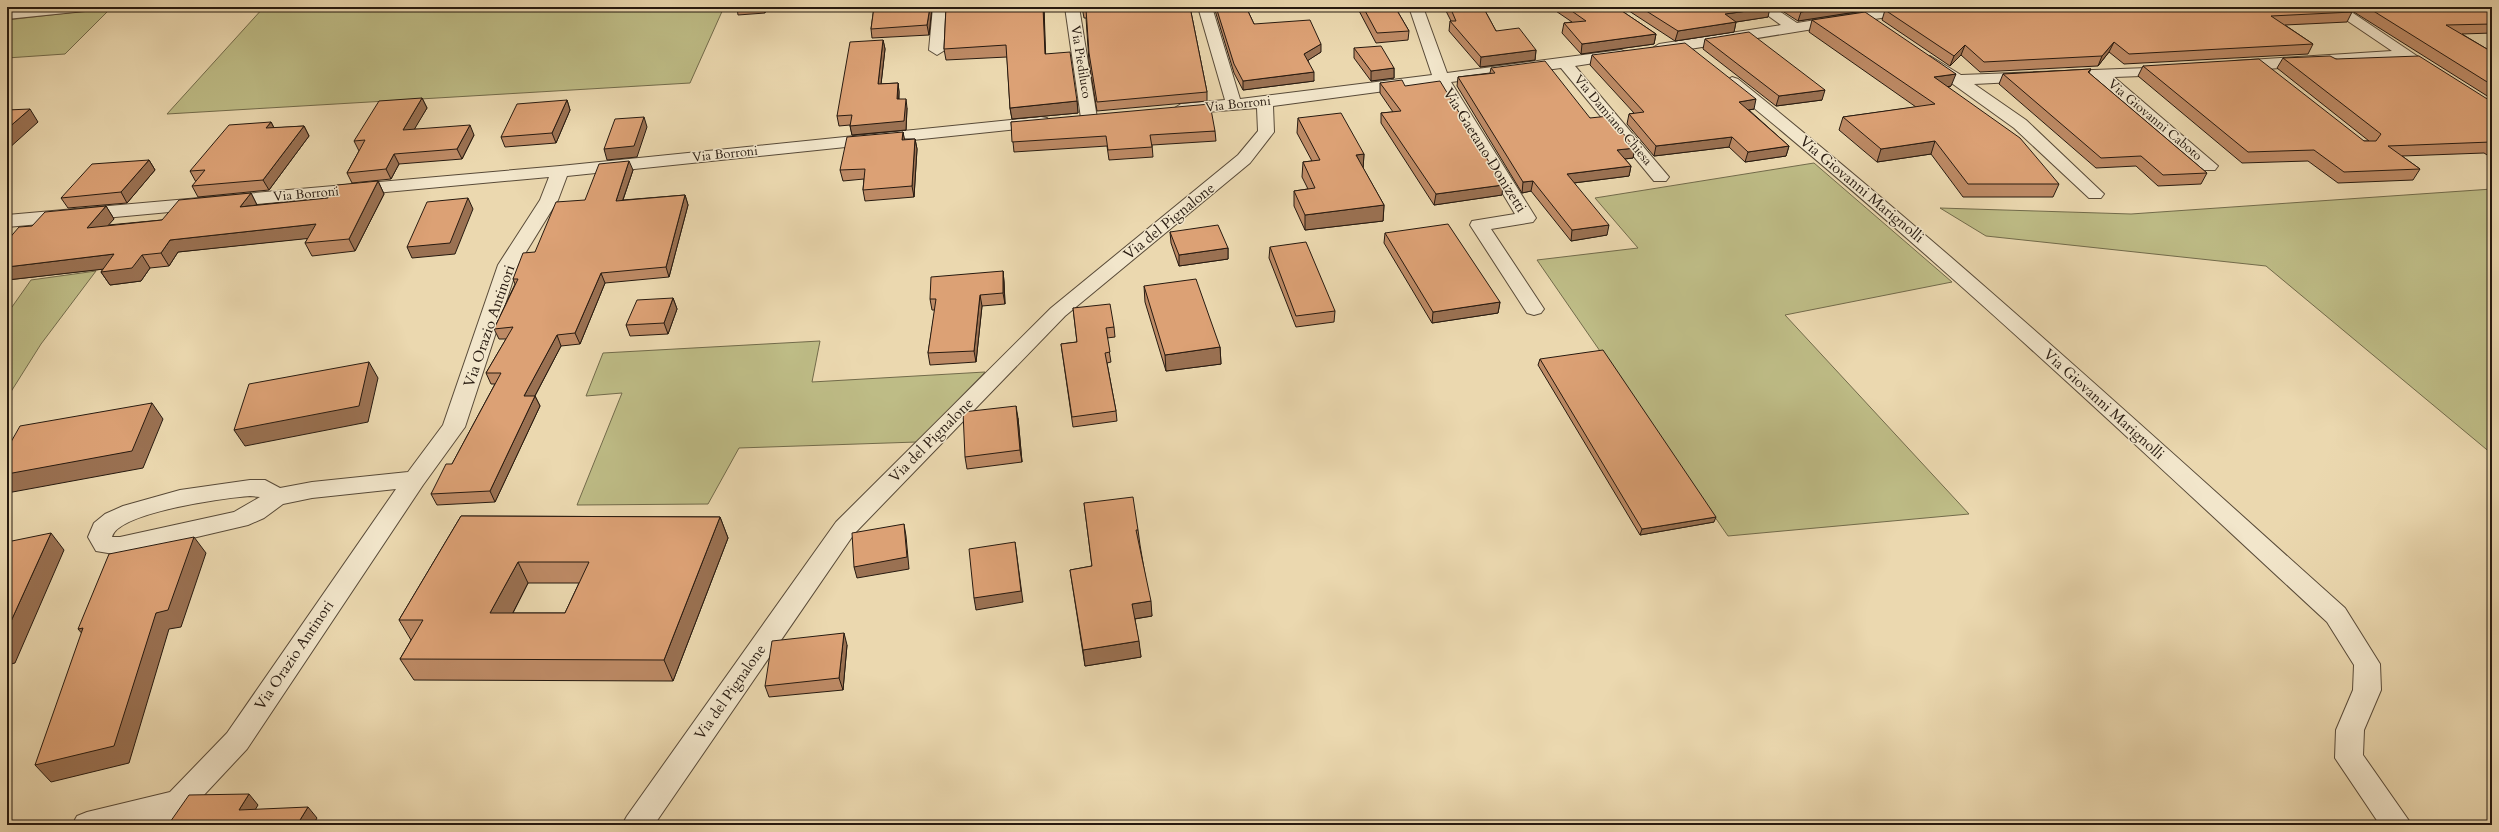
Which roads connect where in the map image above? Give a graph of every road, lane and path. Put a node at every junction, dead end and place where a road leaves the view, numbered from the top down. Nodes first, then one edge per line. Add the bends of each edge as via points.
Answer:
1 (85, 7) edge
2 (940, 7) edge
3 (1072, 7) edge
4 (1205, 7) edge
5 (1416, 7) edge
6 (1763, 7) edge
7 (1924, 7) edge
8 (2334, 7) edge
9 (7, 14) edge
10 (1865, 17) junction
11 (1794, 27) junction
12 (1883, 29) edge
13 (1653, 35) edge
14 (1678, 46) junction
15 (937, 50) dead end
16 (1914, 51) edge
17 (2408, 55) junction
18 (1565, 62) junction
19 (2260, 65) junction
20 (2220, 67) edge
21 (2427, 67) edge
22 (2188, 69) edge
23 (2100, 74) junction
24 (1441, 78) junction
25 (2278, 79) edge
26 (1958, 80) junction
27 (1265, 102) junction
28 (1234, 105) junction
29 (1166, 111) edge
30 (1082, 118) joint
31 (2209, 166) dead end
32 (560, 171) junction
33 (1660, 177) dead end
34 (2095, 194) dead end
35 (7, 221) edge
36 (1534, 309) dead end
37 (415, 479) junction
38 (276, 497) junction
39 (173, 813) edge
40 (87, 825) edge
41 (637, 825) edge
42 (2397, 825) edge

1 - 9 street
2 - 15 street
3 - 30 street, Via Piediluco
4 - 28 street
5 - 24 street
6 - 11 street
7 - 10 street, Via Damiano Chiesa
8 - 17 street
10 - 11 street, Via Damiano Chiesa
10 - 12 street
11 - 14 street, Via Damiano Chiesa
13 - 14 street, Via Giovanni Marignolli
14 - 18 street, Via Damiano Chiesa
14 - 42 street, Via Giovanni Marignolli via 1711,65 1822,154 1947,261 2336,615 2367,664 2367,690 2350,730 2349,758
16 - 26 street
17 - 19 street
17 - 21 street
18 - 24 street, Via Damiano Chiesa
18 - 33 street, Via Damiano Chiesa
19 - 20 street
19 - 25 street
22 - 23 street, Via Giovanni Caboto
23 - 26 street, Via Giovanni Caboto
23 - 31 street, Via Giovanni Caboto
24 - 27 street, Via Borroni
24 - 36 street, Via Gaetano Donizetti via 1527,218 1479,225
26 - 34 street via 2020,124
27 - 28 street, Via Borroni
27 - 41 street, Via del Pignalone via 1266,132 1244,159 1058,312 844,528
28 - 29 street, Via Borroni
30 - 32 street, Via Borroni
32 - 35 street, Via Borroni
32 - 37 street, Via Orazio Antinori via 549,200 508,265 454,427
37 - 38 street via 312,490
37 - 39 street, Via Orazio Antinori via 237,741
38 - 38 street via 265,488 253,486 132,510 115,518 102,529 100,537 105,545 120,546 224,524 256,512
39 - 40 street

